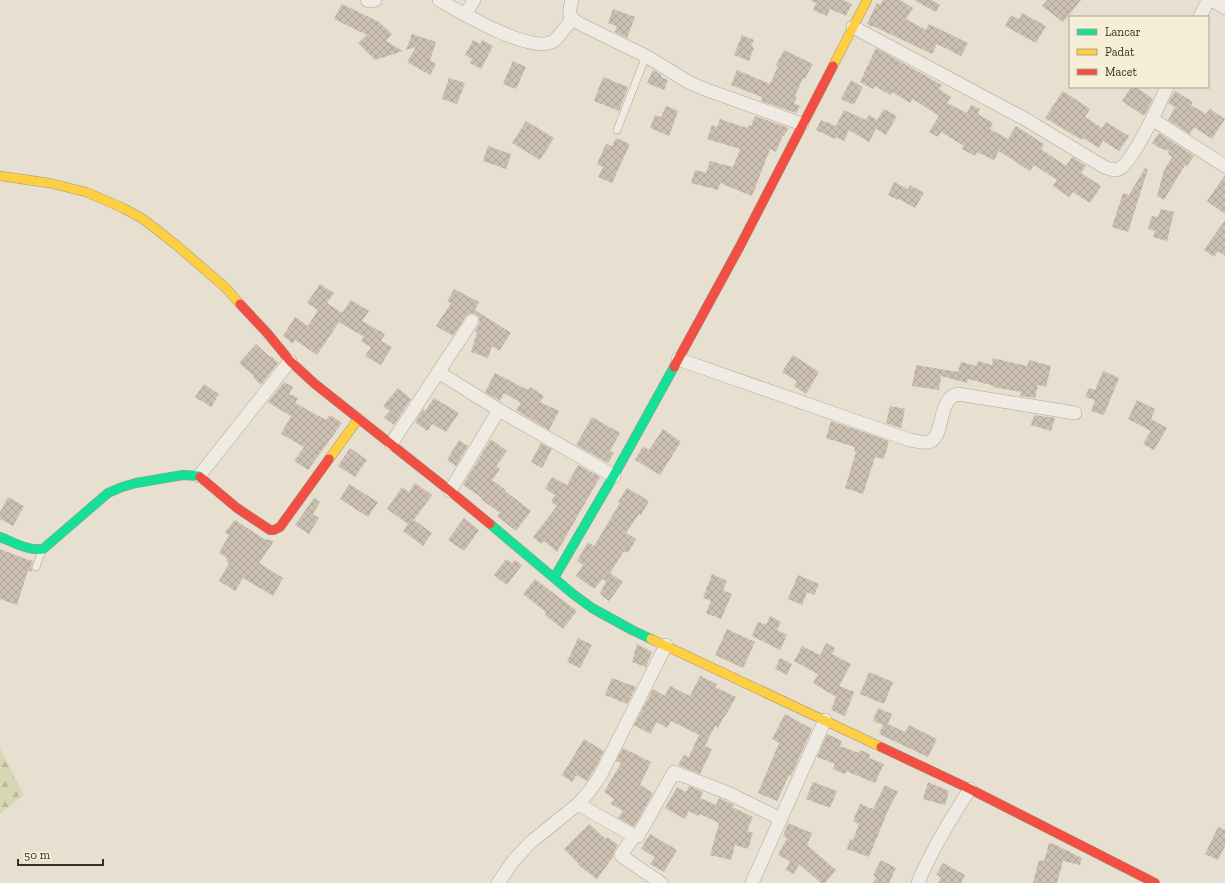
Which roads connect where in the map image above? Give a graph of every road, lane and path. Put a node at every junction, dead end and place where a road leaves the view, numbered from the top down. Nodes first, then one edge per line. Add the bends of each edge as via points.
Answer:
1 (367, 0) edge
2 (375, 0) edge
3 (439, 0) edge
4 (474, 0) edge
5 (571, 0) edge
6 (867, 0) edge
7 (1208, 0) edge
8 (1212, 0) edge
9 (1225, 8) edge
10 (465, 15) junction
11 (1200, 16) edge
12 (572, 19) junction
13 (852, 27) junction
14 (646, 56) junction
15 (1168, 88) edge
16 (1152, 119) junction
17 (802, 124) junction
18 (617, 130) dead end
19 (1225, 166) edge
20 (0, 176) edge
21 (472, 321) dead end
22 (678, 359) junction
23 (290, 361) junction
24 (438, 372) junction
25 (499, 410) junction
26 (1075, 412) dead end
27 (359, 418) junction
28 (391, 444) junction
29 (199, 476) junction
30 (614, 476) junction
31 (450, 491) junction
32 (0, 537) edge
33 (46, 547) junction
34 (36, 567) dead end
35 (554, 578) junction
36 (666, 645) junction
37 (825, 720) junction
38 (970, 789) junction
39 (578, 804) junction
40 (781, 819) junction
41 (634, 836) junction
42 (498, 883) edge
43 (661, 883) edge
44 (752, 883) edge
45 (918, 883) edge
46 (1155, 883) edge

1 - 2 street
3 - 10 street
4 - 10 street
5 - 12 street via 569,12
6 - 13 street
7 - 11 street
8 - 9 street
10 - 12 street via 502,33 532,43 545,44 554,42
12 - 14 street
13 - 16 street via 1025,119 1109,169 1120,168 1125,163
13 - 17 street
14 - 17 street via 690,83
14 - 18 lane
15 - 16 street
16 - 19 street
17 - 22 street via 739,248
20 - 23 street via 49,183 86,192 143,219 226,288
21 - 24 street
22 - 26 street via 910,440 934,440 946,405 953,395 958,394
22 - 30 street
23 - 27 street
23 - 29 street
24 - 25 street
24 - 28 street
25 - 30 street
25 - 31 street
27 - 28 street
27 - 29 street via 277,530 270,530 255,521
28 - 31 street
29 - 33 street via 184,475 141,482 108,493
30 - 35 street
31 - 35 street
32 - 33 street via 37,550
33 - 34 lane
35 - 36 street via 592,608
36 - 37 street
36 - 39 street via 600,776
37 - 38 street
37 - 40 street
38 - 45 street via 950,820
38 - 46 street
39 - 41 street
39 - 42 street via 530,842
40 - 41 street via 728,793 669,770 638,836
40 - 44 street
41 - 43 street via 623,857

